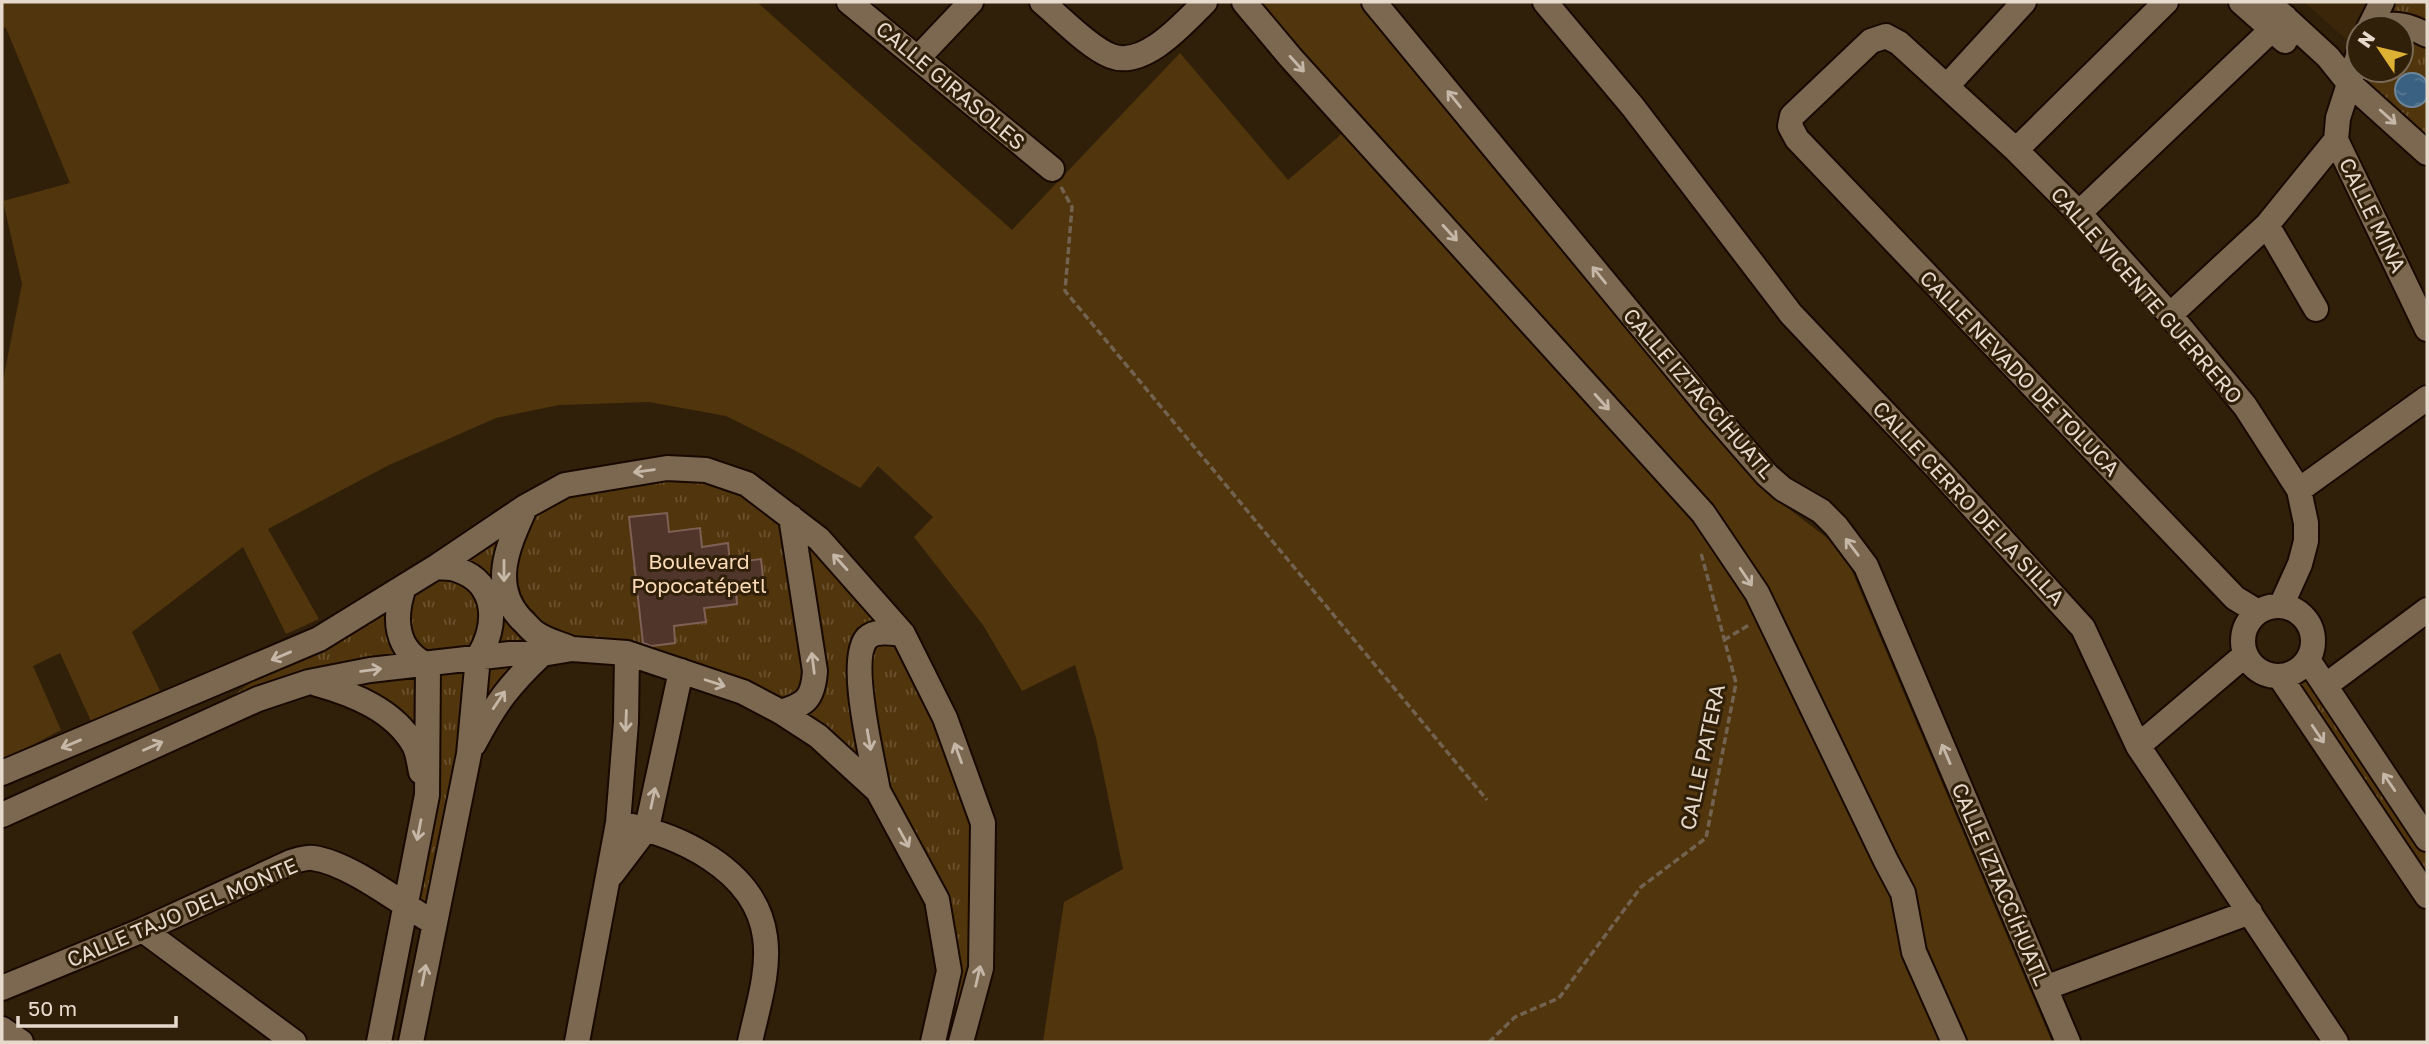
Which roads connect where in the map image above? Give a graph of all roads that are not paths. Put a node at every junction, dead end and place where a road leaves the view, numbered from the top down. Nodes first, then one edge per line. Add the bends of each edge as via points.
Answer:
1 (849, 2) edge
2 (971, 2) edge
3 (1042, 2) edge
4 (1205, 2) edge
5 (1545, 2) edge
6 (2024, 2) edge
7 (2166, 2) edge
8 (2241, 2) edge
9 (1383, 4) edge
10 (1249, 7) edge
11 (2275, 16) edge
12 (918, 58) junction
13 (2317, 69) dead end
14 (2345, 78) edge
15 (2347, 84) edge
16 (2350, 84) edge
17 (1947, 86) junction
18 (1790, 127) joint
19 (2336, 139) junction
20 (2424, 147) edge
21 (2016, 150) junction
22 (1052, 169) road end
23 (2079, 213) junction
24 (2267, 225) junction
25 (2316, 309) dead end
26 (2171, 315) junction
27 (2427, 329) edge
28 (2427, 398) edge
29 (2299, 491) junction
30 (525, 507) junction
31 (791, 517) junction
32 (436, 567) junction
33 (404, 587) junction
34 (2269, 609) junction
35 (2427, 610) edge
36 (903, 634) junction
37 (572, 649) junction
38 (627, 653) junction
39 (542, 654) junction
40 (2245, 655) junction
41 (478, 657) junction
42 (2308, 660) junction
43 (428, 665) junction
44 (681, 671) junction
45 (2280, 677) junction
46 (309, 682) junction
47 (2325, 686) junction
48 (781, 712) junction
49 (2138, 746) junction
50 (469, 754) junction
51 (2, 773) edge
52 (878, 791) junction
53 (426, 795) junction
54 (2, 815) edge
55 (618, 823) junction
56 (647, 828) junction
57 (2427, 839) edge
58 (610, 877) junction
59 (2427, 896) edge
60 (404, 905) junction
61 (2249, 912) junction
62 (434, 923) junction
63 (144, 930) junction
64 (2, 988) edge
65 (2045, 988) junction
66 (2, 1029) edge
67 (21, 1042) edge
68 (294, 1042) edge
69 (379, 1042) edge
70 (411, 1042) edge
71 (577, 1042) edge
72 (750, 1042) edge
73 (933, 1042) edge
74 (961, 1042) edge
75 (1954, 1042) edge
76 (2068, 1042) edge
77 (2336, 1042) edge

1 - 12 street, CALLE GIRASOLES
2 - 12 street
3 - 4 street via 1111,57 1130,59 1147,53
5 - 49 street, CALLE CERRO DE LA SILLA via 1633,107 1791,314 2072,613 2092,642
6 - 17 street
7 - 21 street
8 - 11 street
65 -> 9 street, CALLE IZTACCÍHUATL via 1866,566 1836,526 1767,475 1712,412
10 -> 75 street via 1703,513 1757,593 1899,885 1914,951
11 - 13 street
11 - 14 street via 2328,57
11 - 23 street
12 - 22 street, CALLE GIRASOLES
15 - 19 street
16 -> 20 street
17 - 18 street, CALLE VICENTE GUERRERO via 1886,36 1871,40 1792,116
17 - 21 street, CALLE VICENTE GUERRERO
18 - 34 street, CALLE NEVADO DE TOLUCA via 2225,589 2235,598
19 - 24 street
19 - 27 street, CALLE MINA
21 - 23 street, CALLE VICENTE GUERRERO
23 - 26 street, CALLE VICENTE GUERRERO
24 - 25 street
24 - 26 street
26 - 29 street, CALLE VICENTE GUERRERO via 2245,406
28 - 29 street
29 - 34 street, CALLE VICENTE GUERRERO via 2306,541 2300,564
31 -> 30 street via 747,484 706,470 667,468 565,485
30 - 32 street
30 -> 37 street via 504,559 506,593 513,610 536,634
36 -> 31 street via 819,539
48 -> 31 street via 808,699 815,671
32 - 33 street
32 - 41 street via 467,574 490,599 492,622
33 - 43 street via 397,614 400,636 405,649
33 -> 51 street via 319,639
34 - 40 street via 2249,620 2243,631
34 - 42 street via 2293,609 2310,625 2313,637
35 - 47 street
36 -> 52 street via 881,632 868,637 860,652 861,695
74 -> 36 street via 981,968 983,823 945,718
37 - 38 street
37 - 39 street
38 - 44 street
38 -> 55 street
39 - 41 street
50 -> 39 street via 502,695
40 - 45 street via 2259,672
40 - 49 street
41 - 43 street
41 - 50 street
42 - 45 street
42 - 47 street
46 -> 43 street
43 - 53 street
44 -> 48 street via 743,692
56 -> 44 street
45 -> 59 street
46 - 53 street via 347,692 403,730 415,747
54 -> 46 street via 258,699
57 -> 47 street
48 - 52 street via 818,736
49 - 61 street, CALLE CERRO DE LA SILLA
50 - 62 street
52 -> 73 street via 937,900 949,971
53 -> 60 street
55 - 56 street
55 - 58 street
56 - 58 street
56 - 72 street via 724,868 758,910 765,937 765,969
58 - 71 street
60 - 62 street, CALLE TAJO DEL MONTE
60 - 63 street, CALLE TAJO DEL MONTE via 358,876 309,858 246,881
60 - 69 street
61 - 65 street
61 - 77 street, CALLE CERRO DE LA SILLA
70 -> 62 street
63 - 64 street, CALLE TAJO DEL MONTE
63 - 68 street
65 - 76 street, CALLE IZTACCÍHUATL
66 - 67 street

